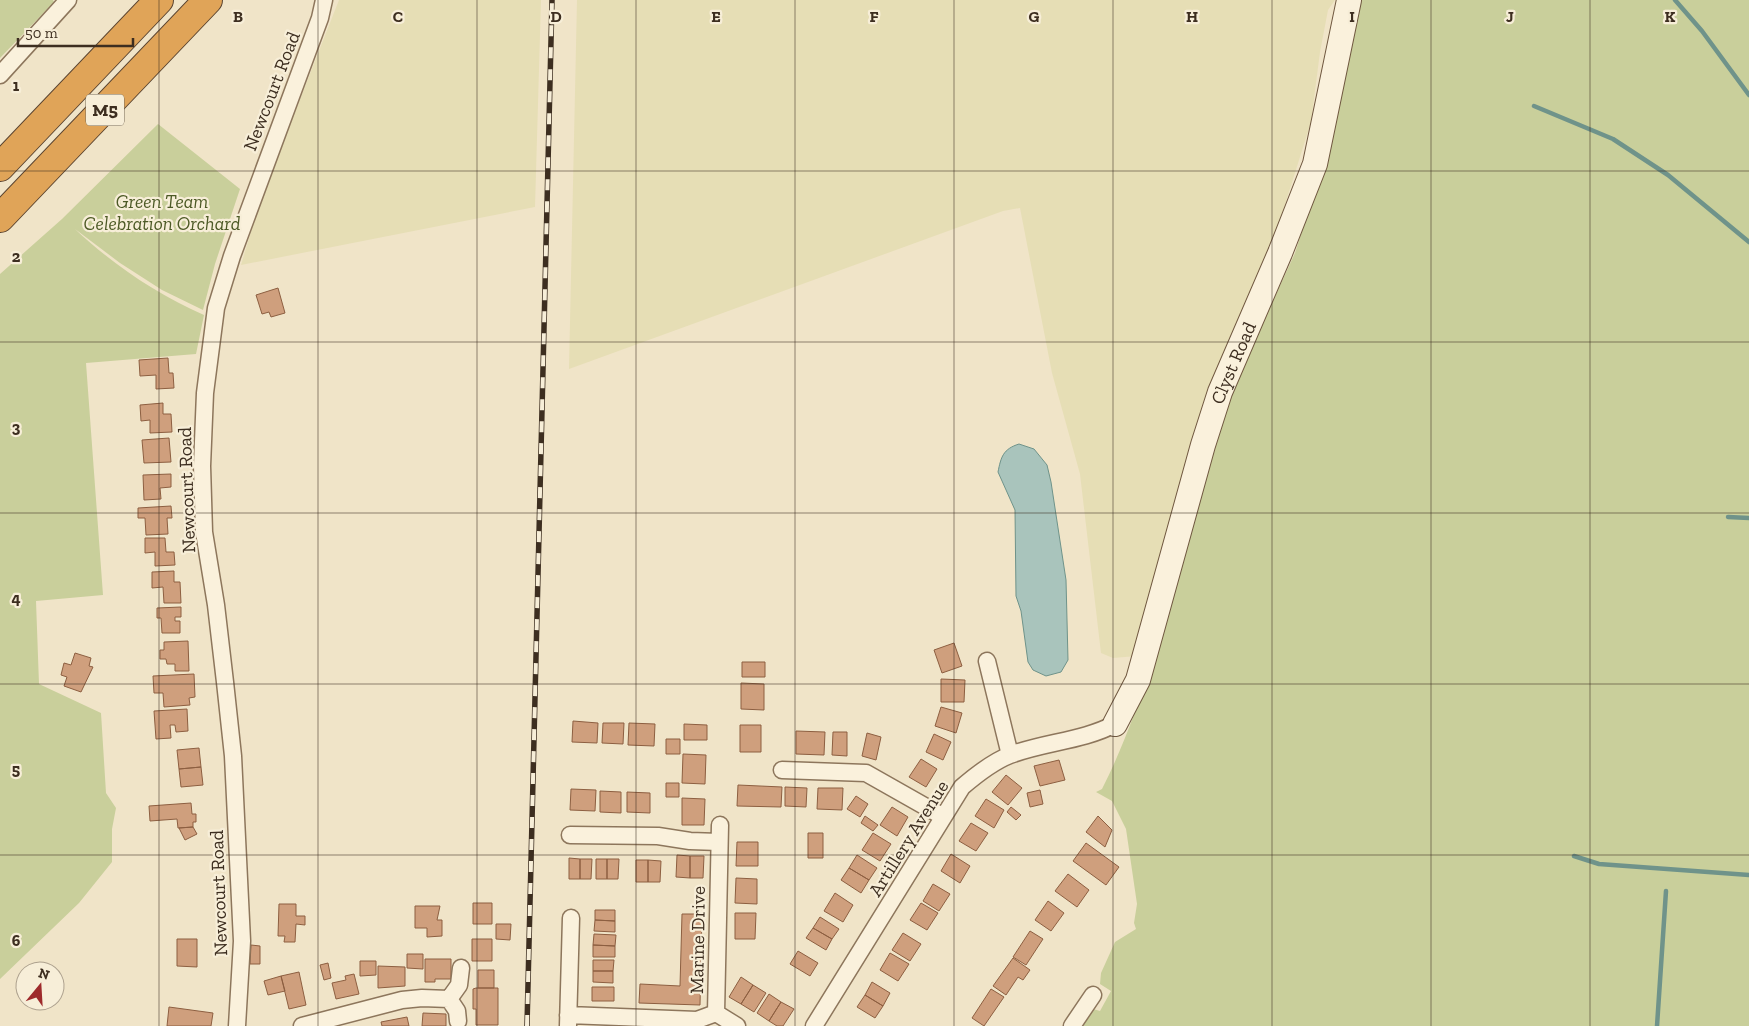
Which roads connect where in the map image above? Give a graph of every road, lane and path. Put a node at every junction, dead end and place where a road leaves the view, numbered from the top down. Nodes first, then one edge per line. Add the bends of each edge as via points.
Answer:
1 (68, 0) edge
2 (159, 0) edge
3 (208, 0) edge
4 (324, 0) edge
5 (1349, 0) edge
6 (0, 75) edge
7 (0, 167) edge
8 (0, 218) edge
9 (987, 661) dead end
10 (1115, 724) joint
11 (1010, 755) junction
12 (782, 770) dead end
13 (942, 816) junction
14 (720, 825) dead end
15 (570, 835) dead end
16 (719, 842) junction
17 (571, 918) dead end
18 (461, 968) dead end
19 (1093, 994) dead end
20 (449, 999) junction
21 (716, 1013) junction
22 (568, 1020) edge
23 (458, 1021) dead end
24 (697, 1023) edge
25 (237, 1026) edge
26 (302, 1026) edge
27 (737, 1026) edge
28 (814, 1026) edge
29 (1072, 1026) edge

1 - 6 street
2 - 7 highway, M5
3 - 8 highway, M5
4 - 25 street, Newcourt Road via 229,264 216,308 205,393 204,532 216,605 233,756 242,941
5 - 10 street, Clyst Road via 1314,164 1220,392 1138,680
9 - 11 street
10 - 11 street, Artillery Avenue via 1101,732
11 - 13 street, Artillery Avenue via 981,771 962,787
12 - 13 street via 866,774
13 - 28 street, Artillery Avenue
14 - 16 street, Marine Drive
15 - 16 street via 658,836
16 - 21 street, Marine Drive
17 - 22 street
18 - 20 street via 459,985
19 - 29 street
20 - 23 street via 457,1011
20 - 26 street via 402,1000
21 - 24 street
21 - 27 street, Marine Drive
22 - 24 street

